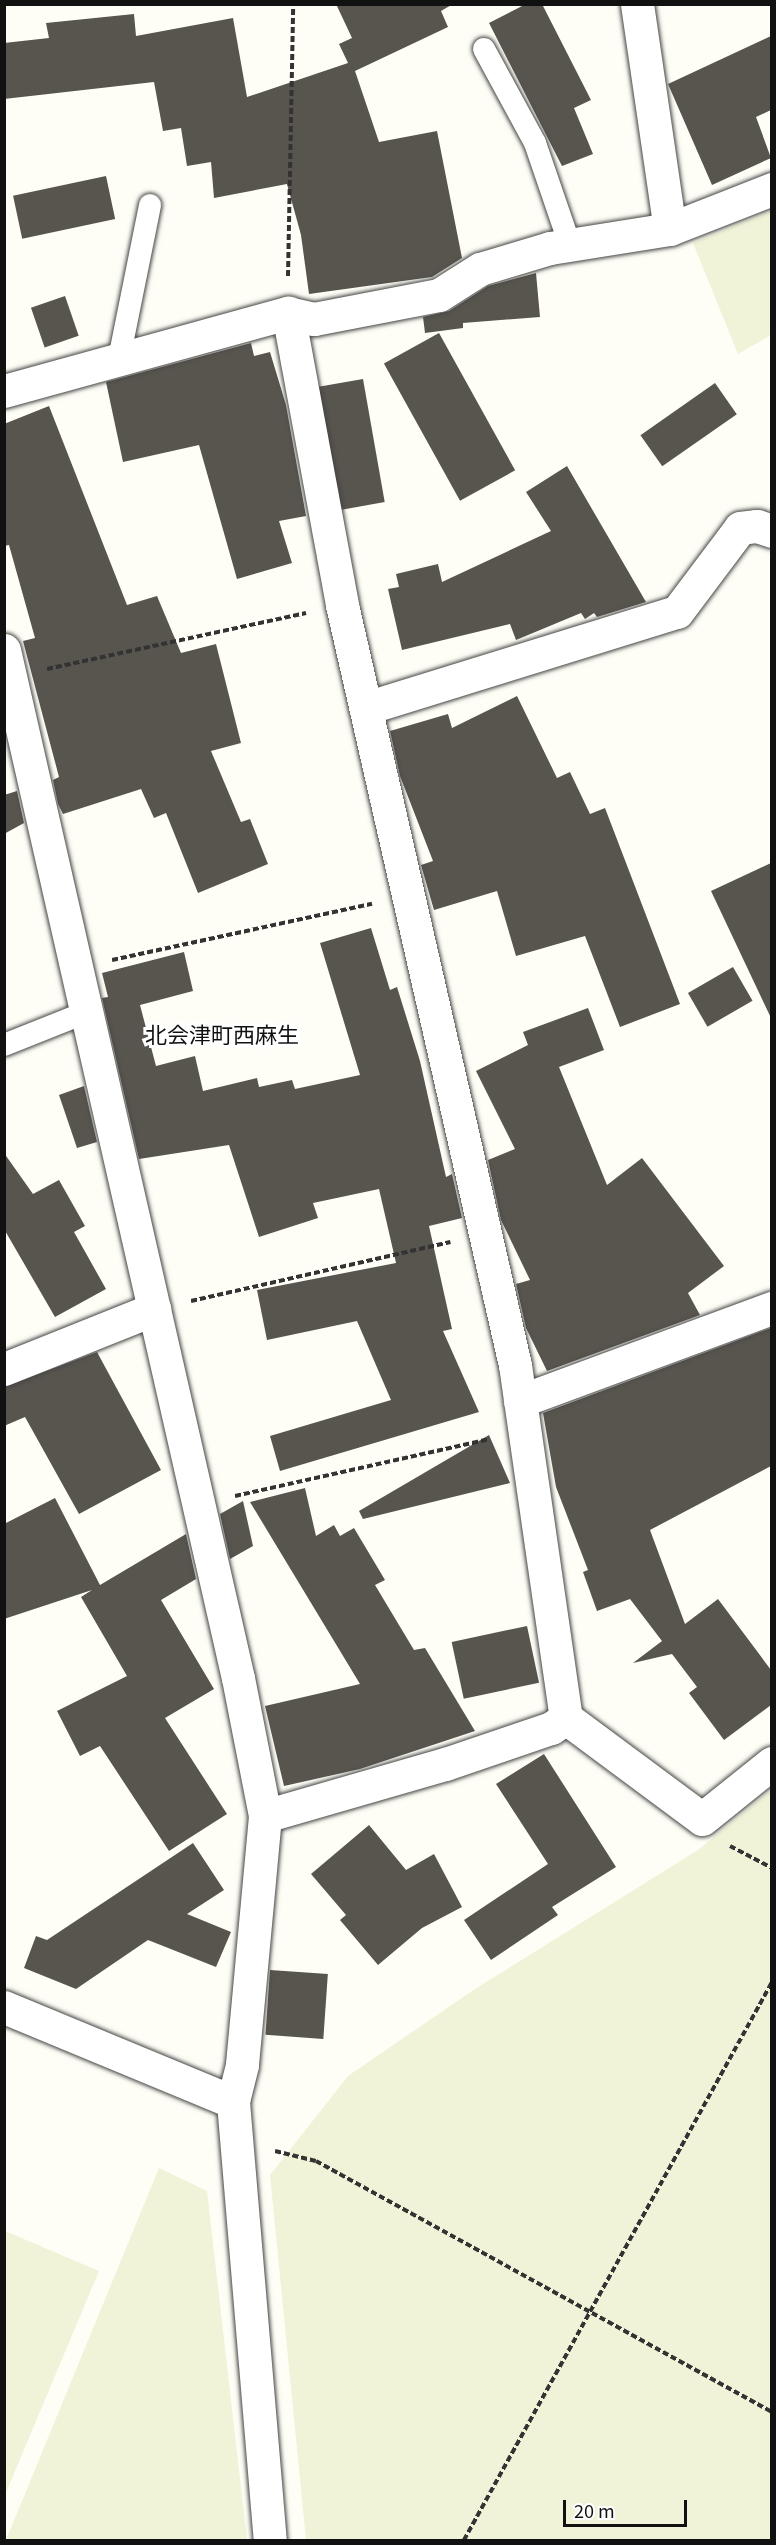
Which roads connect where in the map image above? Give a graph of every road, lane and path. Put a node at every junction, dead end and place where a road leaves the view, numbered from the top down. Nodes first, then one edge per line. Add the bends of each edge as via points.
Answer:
1 (293, 4) edge
2 (638, 4) edge
3 (484, 49) dead end
4 (771, 189) edge
5 (150, 205) dead end
6 (670, 229) junction
7 (570, 245) junction
8 (288, 313) junction
9 (119, 359) junction
10 (4, 391) edge
11 (771, 531) edge
12 (342, 605) junction
13 (8, 664) edge
14 (366, 708) junction
15 (409, 896) junction
16 (76, 967) junction
17 (87, 1012) junction
18 (4, 1045) edge
19 (485, 1234) junction
20 (771, 1308) edge
21 (154, 1309) junction
22 (4, 1369) edge
23 (522, 1416) junction
24 (198, 1504) junction
25 (566, 1718) junction
26 (771, 1763) edge
27 (265, 1816) junction
28 (702, 1819) junction
29 (771, 1868) edge
30 (771, 1982) edge
31 (4, 2007) edge
32 (233, 2102) junction
33 (236, 2141) junction
34 (590, 2313) junction
35 (771, 2412) edge
36 (270, 2541) edge
37 (464, 2541) edge

1 - 8 path
2 - 6 street
3 - 7 lane via 535,143
4 - 6 street
5 - 9 lane
6 - 7 street
7 - 8 street via 480,269 440,295 314,319
8 - 9 street
8 - 12 street
9 - 10 street
11 - 14 street via 757,526 740,528 677,612
12 - 13 path
12 - 14 street
13 - 16 street
14 - 15 street
15 - 16 path
15 - 19 street
16 - 17 street
17 - 18 lane
17 - 21 street
19 - 21 path
19 - 23 street
20 - 23 street
21 - 22 street
21 - 24 street
23 - 24 path
23 - 25 street
24 - 27 street
25 - 27 street via 551,1728 446,1764
25 - 28 street
26 - 28 street
27 - 32 street via 242,2066
28 - 29 path via 717,1838
30 - 34 path
31 - 32 street
32 - 33 street
33 - 34 path via 316,2161
33 - 36 street
34 - 35 path
34 - 37 path

